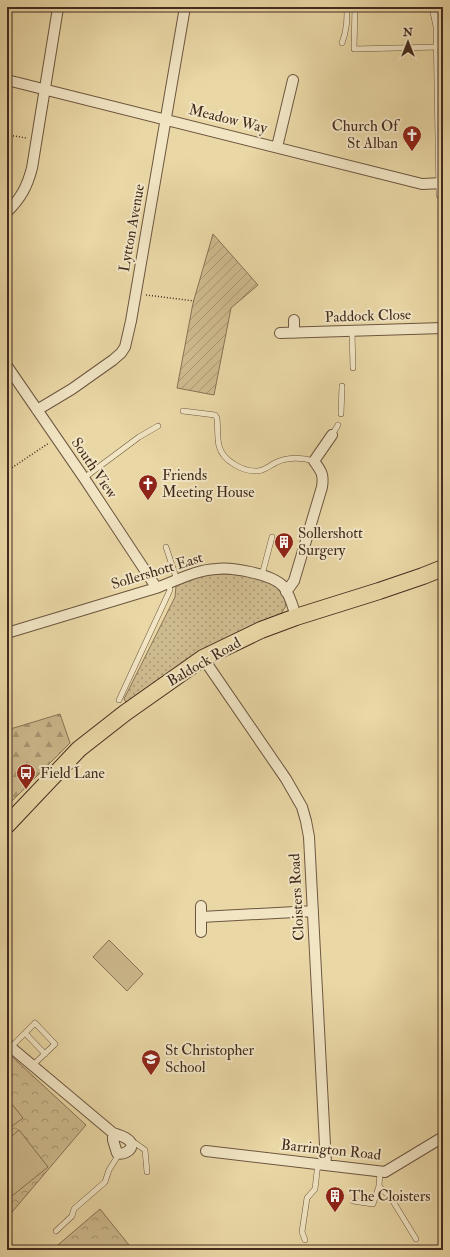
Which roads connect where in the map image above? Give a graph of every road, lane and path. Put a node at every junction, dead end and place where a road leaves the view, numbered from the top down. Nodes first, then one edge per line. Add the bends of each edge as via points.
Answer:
1 (185, 7) edge
2 (347, 7) edge
3 (355, 7) edge
4 (436, 7) edge
5 (58, 8) edge
6 (442, 22) edge
7 (342, 42) dead end
8 (440, 47) junction
9 (7, 80) edge
10 (292, 80) dead end
11 (46, 89) junction
12 (167, 119) junction
13 (7, 135) edge
14 (37, 140) junction
15 (276, 147) junction
16 (443, 183) edge
17 (443, 194) edge
18 (7, 212) edge
19 (136, 293) junction
20 (194, 301) dead end
21 (294, 320) dead end
22 (443, 328) edge
23 (352, 332) junction
24 (280, 333) dead end
25 (294, 333) junction
26 (7, 366) edge
27 (353, 368) dead end
28 (342, 386) dead end
29 (37, 410) junction
30 (183, 411) dead end
31 (341, 414) dead end
32 (338, 425) dead end
33 (158, 426) dead end
34 (332, 434) joint
35 (56, 438) junction
36 (314, 461) junction
37 (7, 471) edge
38 (84, 478) junction
39 (272, 537) dead end
40 (166, 548) dead end
41 (443, 568) edge
42 (262, 575) junction
43 (173, 582) junction
44 (156, 588) junction
45 (286, 592) junction
46 (296, 617) junction
47 (7, 634) edge
48 (203, 658) junction
49 (119, 700) dead end
50 (7, 825) edge
51 (201, 906) dead end
52 (313, 911) junction
53 (201, 917) junction
54 (201, 932) dead end
55 (25, 1033) junction
56 (9, 1045) edge
57 (45, 1054) junction
58 (33, 1065) junction
59 (113, 1133) junction
60 (443, 1137) edge
61 (130, 1142) junction
62 (206, 1151) dead end
63 (119, 1154) junction
64 (322, 1164) junction
65 (147, 1172) dead end
66 (380, 1172) junction
67 (379, 1186) junction
68 (353, 1201) dead end
69 (56, 1230) dead end
70 (416, 1239) dead end
71 (305, 1240) dead end

1 - 12 street, Lytton Avenue
2 - 7 lane via 346,32
3 - 8 lane via 354,49
4 - 6 street
5 - 11 street
6 - 8 street
8 - 16 street
9 - 11 street, Meadow Way
10 - 15 street
11 - 12 street, Meadow Way
11 - 14 street
12 - 15 street, Meadow Way
12 - 19 street, Lytton Avenue
13 - 14 path
14 - 18 street via 28,184
15 - 16 street, Meadow Way via 422,184
16 - 17 street
19 - 20 path
19 - 29 street, Lytton Avenue via 128,338 121,353 72,389
21 - 25 street
22 - 23 street, Paddock Close
23 - 25 street, Paddock Close
23 - 27 lane
24 - 25 street, Paddock Close
26 - 29 street, South View
28 - 31 lane
29 - 35 street, South View
30 - 36 lane via 215,415 219,447 235,466 258,471 286,459 306,458
32 - 34 lane
33 - 38 lane
34 - 36 street
35 - 37 path
35 - 38 street, South View
36 - 45 street via 322,472 322,487 294,581
38 - 44 street, South View
39 - 42 lane
40 - 43 lane
41 - 46 main road, Baldock Road
42 - 43 street, Sollershott East via 250,571 217,568 197,572
42 - 45 street, Sollershott East via 283,586
43 - 44 street, Sollershott East
43 - 49 lane
44 - 47 street, Sollershott East
45 - 46 street, Sollershott East
46 - 48 main road, Baldock Road via 261,630
48 - 50 main road, Baldock Road via 79,749
48 - 52 street, Cloisters Road via 277,765 302,807 309,837
51 - 53 street
52 - 53 street
52 - 64 street, Cloisters Road
53 - 54 street
55 - 56 lane
55 - 57 lane
55 - 57 lane via 35,1023 55,1044
56 - 58 street
57 - 58 lane
58 - 59 street
59 - 61 street via 123,1136
59 - 63 street
60 - 66 street, Barrington Road via 385,1172
61 - 63 street via 128,1151
61 - 65 lane via 135,1142 145,1150
62 - 64 street, Barrington Road
63 - 69 lane via 105,1182 74,1209 72,1216
64 - 66 street, Barrington Road
64 - 71 lane via 315,1189 307,1198 302,1232
66 - 67 lane
67 - 68 lane via 373,1204
67 - 70 lane via 391,1198

